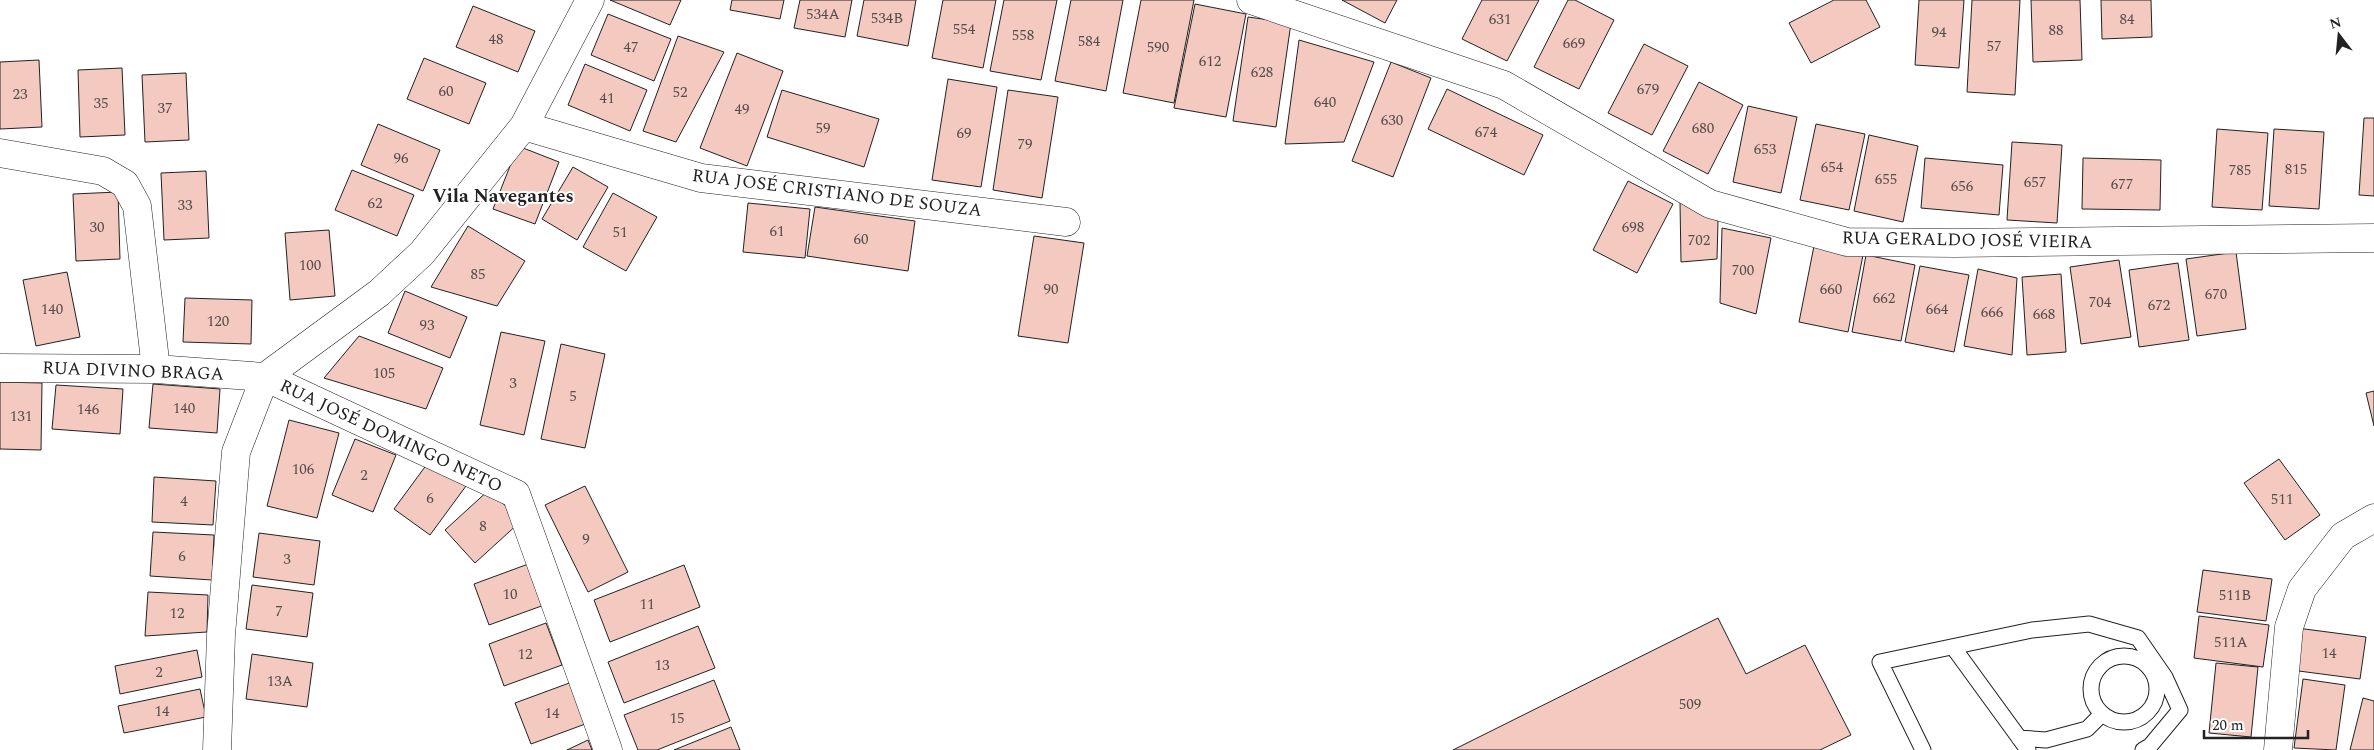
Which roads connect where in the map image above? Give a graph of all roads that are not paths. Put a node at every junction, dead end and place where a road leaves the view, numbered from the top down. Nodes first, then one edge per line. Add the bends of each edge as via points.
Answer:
1 (590, 0) edge
2 (1251, 0) edge
3 (524, 126) junction
4 (0, 153) edge
5 (1066, 222) dead end
6 (2374, 238) edge
7 (0, 368) edge
8 (156, 369) junction
9 (265, 377) junction
10 (2374, 518) edge
11 (1953, 646) junction
12 (2102, 714) junction
13 (2023, 744) edge
14 (217, 750) edge
15 (608, 750) edge
16 (1923, 750) edge
17 (2143, 750) edge
18 (2278, 750) edge

1 - 3 street
2 - 6 street, RUA GERALDO JOSÉ VIEIRA via 1504,85 1710,204 1847,242
3 - 5 street, RUA JOSÉ CRISTIANO DE SOUZA via 700,178
3 - 9 street via 422,253 379,293
4 - 8 street via 102,171 125,184 137,206
7 - 8 street, RUA DIVINO BRAGA
8 - 9 street, RUA DIVINO BRAGA
9 - 14 street via 236,452 221,635
9 - 15 street, RUA JOSÉ DOMINGO NETO via 516,494
10 - 18 street via 2343,536 2302,589 2289,627
11 - 13 lane
11 - 16 lane via 1880,662
11 - 17 lane via 2032,630 2089,624 2138,638 2165,677 2180,710
12 - 12 lane via 2092,696 2091,686 2100,667 2108,660 2128,656 2147,666 2157,685 2152,707 2144,715 2123,722
12 - 13 lane via 2087,729

